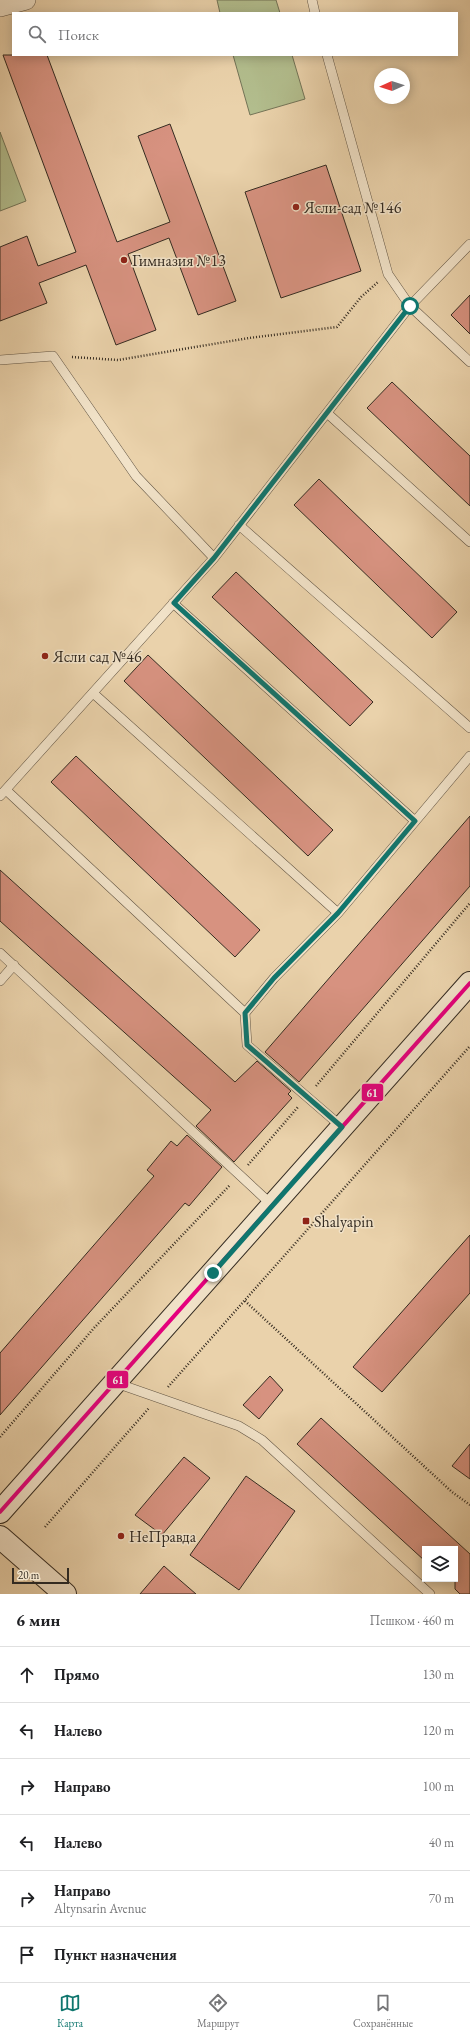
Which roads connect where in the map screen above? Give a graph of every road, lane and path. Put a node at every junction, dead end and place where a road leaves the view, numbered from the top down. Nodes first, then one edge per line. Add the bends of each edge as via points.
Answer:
1 (26, 0) edge
2 (312, 0) edge
3 (0, 7) edge
4 (315, 12) edge
5 (327, 56) edge
6 (470, 244) edge
7 (388, 274) junction
8 (410, 306) junction
9 (53, 356) junction
10 (0, 360) edge
11 (470, 362) edge
12 (327, 413) junction
13 (239, 526) junction
14 (470, 542) edge
15 (214, 558) junction
16 (174, 603) junction
17 (93, 693) junction
18 (470, 728) edge
19 (470, 756) edge
20 (3, 793) edge
21 (415, 821) junction
22 (338, 913) junction
23 (0, 953) edge
24 (14, 965) junction
25 (0, 981) edge
26 (470, 984) edge
27 (245, 1013) junction
28 (470, 1046) edge
29 (342, 1127) junction
30 (272, 1205) junction
31 (245, 1301) junction
32 (116, 1383) junction
33 (158, 1398) junction
34 (470, 1505) edge
35 (0, 1512) edge
36 (45, 1527) dead end
37 (0, 1537) edge
38 (65, 1594) edge
39 (430, 1594) edge

1 - 3 street
2 - 4 lane
5 - 7 lane
6 - 8 lane
7 - 8 lane
7 - 9 path via 361,297 337,327 249,338 118,360
8 - 11 lane
8 - 12 lane
9 - 10 lane
9 - 15 lane via 136,476
12 - 13 lane
12 - 14 lane
13 - 15 lane
13 - 18 lane
15 - 16 lane
16 - 17 lane
16 - 21 lane
17 - 20 lane
17 - 22 lane
19 - 21 lane
20 - 27 lane
21 - 22 lane
22 - 27 lane via 274,978
23 - 24 lane
24 - 25 lane
24 - 30 lane
26 - 29 main road
27 - 29 lane via 247,1045
28 - 31 path
29 - 30 main road
30 - 32 main road
31 - 33 path
31 - 34 path
32 - 33 lane
32 - 35 main road
33 - 36 path
33 - 39 lane via 239,1426 262,1440
37 - 38 main road

